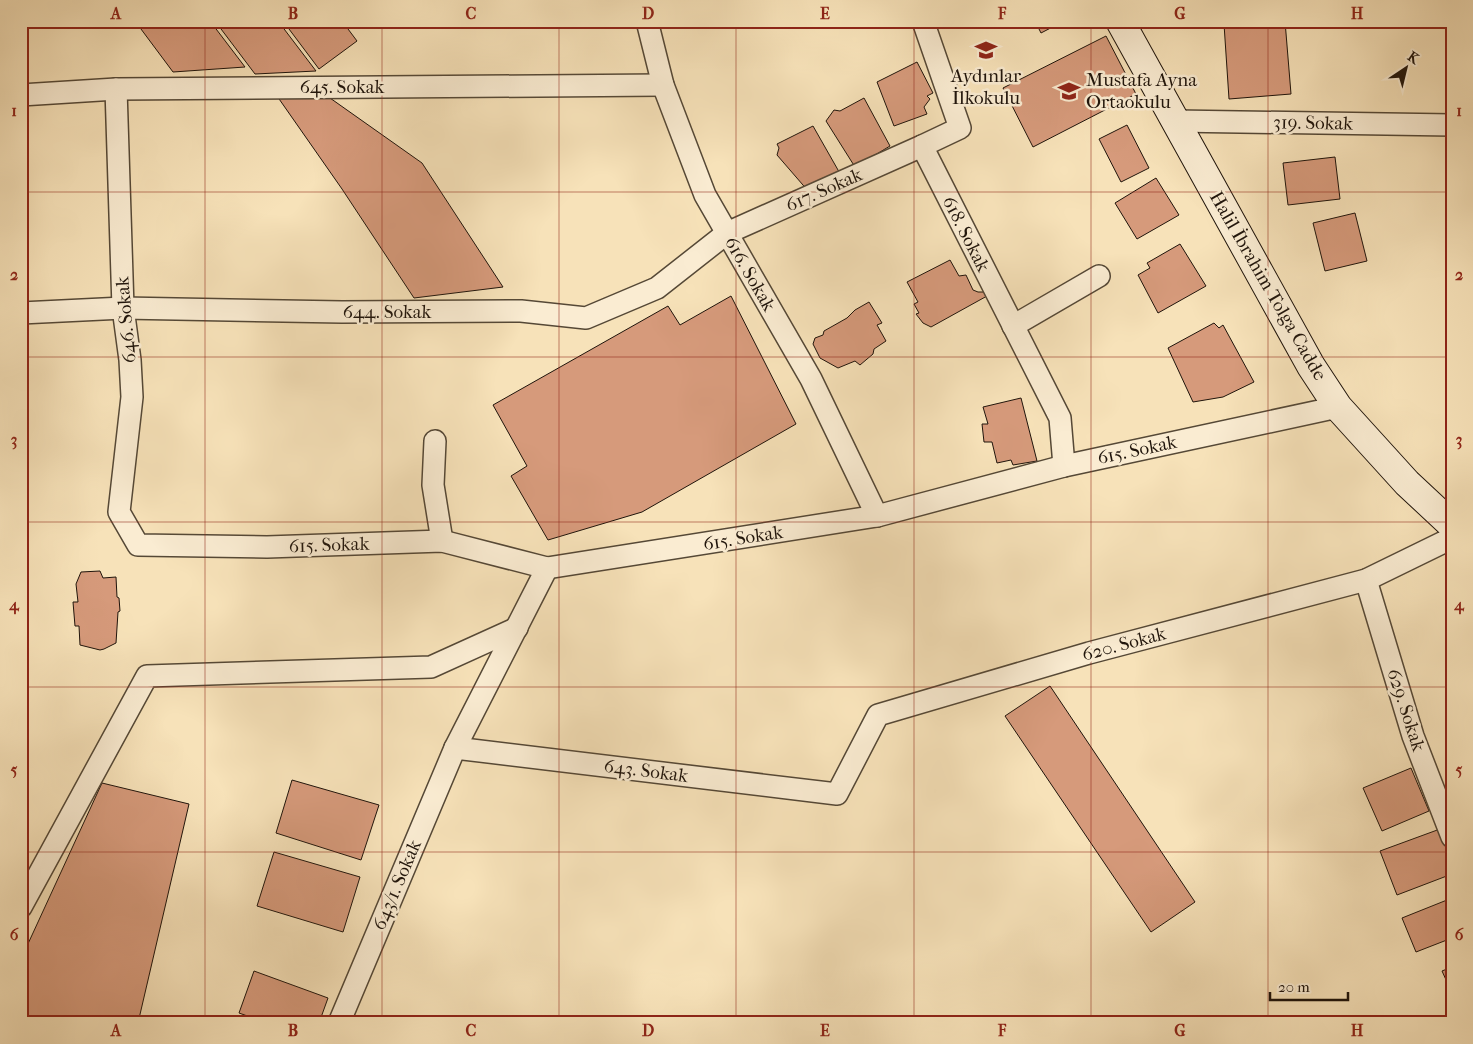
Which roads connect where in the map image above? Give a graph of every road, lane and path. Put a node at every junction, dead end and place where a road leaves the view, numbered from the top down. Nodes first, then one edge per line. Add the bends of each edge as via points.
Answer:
1 (647, 21) edge
2 (923, 21) edge
3 (1120, 21) edge
4 (663, 85) junction
5 (116, 89) junction
6 (21, 95) edge
7 (1175, 121) junction
8 (1452, 125) edge
9 (922, 146) junction
10 (727, 233) junction
11 (1099, 276) dead end
12 (123, 308) junction
13 (21, 313) edge
14 (1013, 326) junction
15 (1338, 407) junction
16 (435, 441) dead end
17 (1064, 466) junction
18 (877, 516) junction
19 (1452, 525) edge
20 (1452, 538) edge
21 (442, 541) junction
22 (138, 545) joint
23 (547, 568) junction
24 (1366, 580) junction
25 (517, 628) junction
26 (455, 748) junction
27 (837, 794) joint
28 (1452, 837) edge
29 (21, 907) edge
30 (339, 1023) edge

1 - 4 street, 616. Sokak
2 - 9 street via 960,128
3 - 7 street, Halil İbrahim Tolga Cadde
4 - 5 street, 645. Sokak
4 - 10 street, 616. Sokak via 705,195
5 - 6 street, 645. Sokak
5 - 12 street, 646. Sokak
7 - 8 street, 319. Sokak
7 - 15 street, Halil İbrahim Tolga Cadde via 1311,366
9 - 10 street, 617. Sokak
9 - 14 street, 618. Sokak
10 - 12 street, 644. Sokak via 657,288 586,318 521,311
10 - 18 street, 616. Sokak via 811,379
11 - 14 street
12 - 13 street, 644. Sokak
12 - 22 street, 646. Sokak via 132,397 119,512
14 - 17 street, 618. Sokak via 1060,418
15 - 17 street, 615. Sokak
15 - 19 street, Halil İbrahim Tolga Cadde via 1407,483
16 - 21 street via 433,485
17 - 18 street, 615. Sokak
18 - 23 street, 615. Sokak
20 - 24 street, 620. Sokak
21 - 22 street, 615. Sokak via 267,548
21 - 23 street, 615. Sokak
23 - 25 street, 643/1. Sokak
24 - 27 street, 620. Sokak via 1090,653 878,715
24 - 28 street, 629. Sokak via 1413,736
25 - 26 street, 643/1. Sokak
25 - 29 street via 432,667 147,676
26 - 27 street, 643. Sokak
26 - 30 street, 643/1. Sokak

